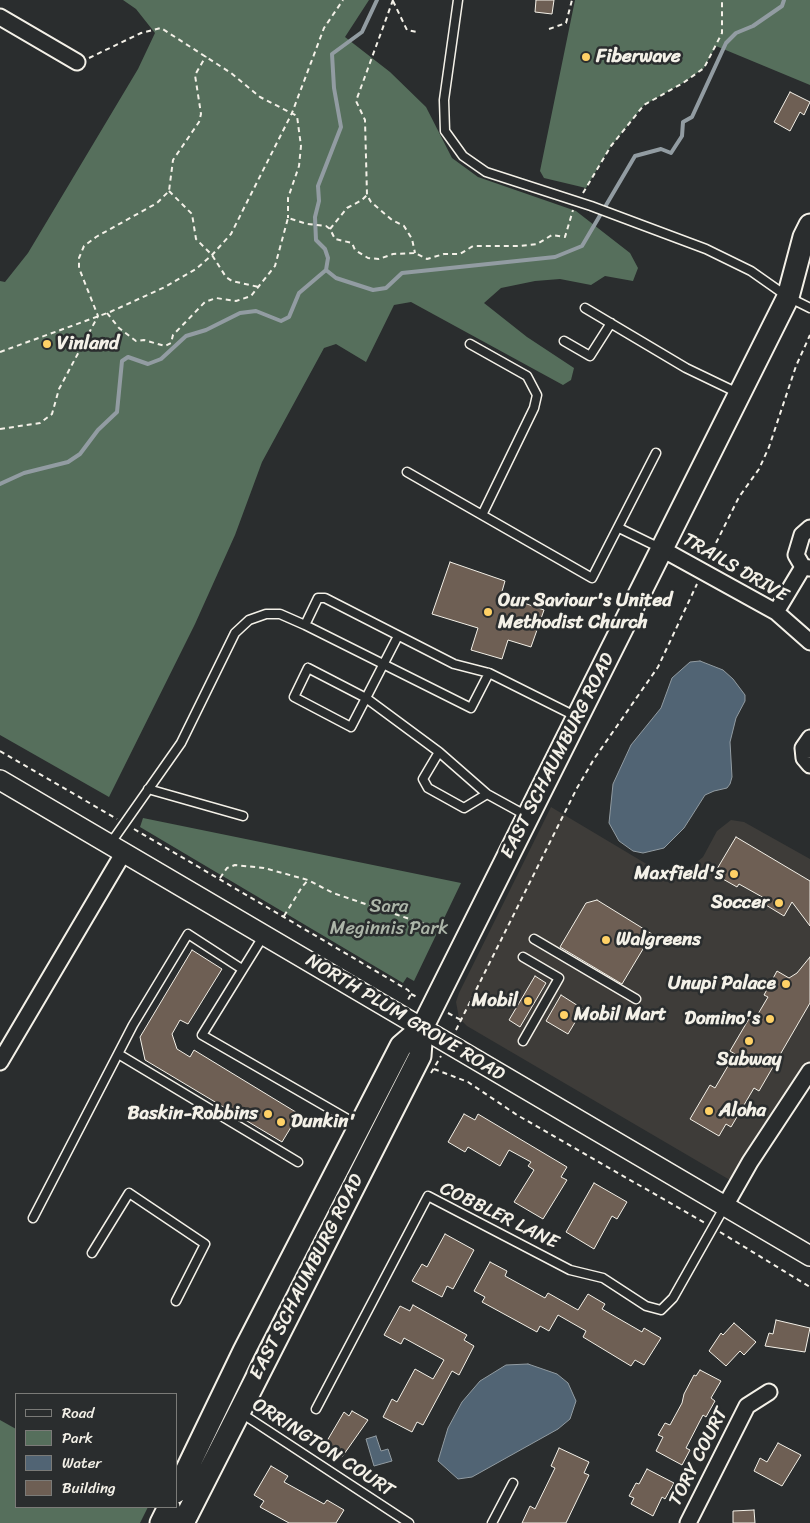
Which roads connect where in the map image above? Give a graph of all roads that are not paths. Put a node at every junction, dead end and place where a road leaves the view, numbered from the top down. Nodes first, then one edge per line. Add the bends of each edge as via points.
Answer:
1 (458, 0) edge
2 (0, 18) edge
3 (78, 62) road end
4 (810, 225) edge
5 (810, 270) edge
6 (788, 297) junction
7 (585, 308) dead end
8 (810, 308) edge
9 (610, 323) junction
10 (564, 340) dead end
11 (470, 344) dead end
12 (739, 394) junction
13 (656, 452) dead end
14 (407, 472) dead end
15 (482, 515) junction
16 (619, 528) junction
17 (810, 528) edge
18 (662, 550) junction
19 (807, 568) edge
20 (776, 612) junction
21 (305, 624) junction
22 (398, 636) junction
23 (810, 642) edge
24 (383, 664) junction
25 (489, 673) junction
26 (366, 698) junction
27 (578, 718) junction
28 (810, 738) edge
29 (439, 752) junction
30 (810, 765) edge
31 (0, 780) edge
32 (148, 790) junction
33 (487, 794) junction
34 (243, 816) dead end
35 (528, 816) junction
36 (117, 848) junction
37 (264, 935) junction
38 (534, 939) dead end
39 (523, 957) dead end
40 (242, 969) junction
41 (636, 999) dead end
42 (422, 1028) junction
43 (523, 1040) dead end
44 (120, 1055) junction
45 (0, 1062) edge
46 (810, 1071) edge
47 (360, 1126) junction
48 (298, 1162) dead end
49 (725, 1206) junction
50 (33, 1218) dead end
51 (92, 1253) dead end
52 (810, 1256) edge
53 (176, 1301) dead end
54 (769, 1392) dead end
55 (229, 1407) junction
56 (316, 1409) dead end
57 (513, 1483) dead end
58 (178, 1489) edge
59 (168, 1508) edge
60 (161, 1523) edge
61 (183, 1523) edge
62 (408, 1523) edge
63 (492, 1523) edge
64 (688, 1523) edge

1 - 6 lane via 444,100 444,131 463,156 486,172 591,206 706,249 751,271
2 - 3 street
4 - 6 main road, EAST SCHAUMBURG ROAD
5 - 6 main road, EAST SCHAUMBURG ROAD
6 - 8 lane
6 - 12 main road, EAST SCHAUMBURG ROAD
7 - 9 lane
9 - 10 lane via 590,356
9 - 12 lane via 686,368
11 - 15 lane via 527,376 537,396
12 - 18 main road, EAST SCHAUMBURG ROAD
13 - 16 lane
14 - 15 lane
15 - 16 lane via 592,578
16 - 18 lane
17 - 19 street via 802,535 796,555
18 - 20 street, TRAILS DRIVE
18 - 27 main road, EAST SCHAUMBURG ROAD
19 - 20 street
20 - 23 street, TRAILS DRIVE
21 - 22 lane via 318,598 325,598
21 - 24 lane
21 - 32 lane via 280,614 266,614 249,620 235,634 181,743
22 - 24 lane
22 - 25 lane via 454,664
24 - 25 lane via 471,708
24 - 26 lane
25 - 27 lane
26 - 26 lane via 308,668 294,697 352,727
26 - 29 lane
27 - 35 main road, EAST SCHAUMBURG ROAD
28 - 30 street via 804,748 804,758
29 - 33 lane
29 - 33 lane via 423,779 428,788 464,808
31 - 36 street, NORTH PLUM GROVE ROAD
32 - 34 lane
32 - 36 lane via 124,824
33 - 35 lane
35 - 42 main road, EAST SCHAUMBURG ROAD
36 - 37 street, NORTH PLUM GROVE ROAD
36 - 45 street
37 - 40 lane
37 - 42 street, NORTH PLUM GROVE ROAD
38 - 41 lane
39 - 43 lane via 559,978
40 - 44 lane via 188,934 133,1025
40 - 47 lane via 202,1035
42 - 47 main road, EAST SCHAUMBURG ROAD via 401,1046
42 - 49 street, NORTH PLUM GROVE ROAD
42 - 55 main road, EAST SCHAUMBURG ROAD via 420,1056
44 - 48 lane
44 - 50 lane
46 - 49 street
47 - 55 main road, EAST SCHAUMBURG ROAD
49 - 52 street, NORTH PLUM GROVE ROAD
49 - 56 lane, COBBLER LANE via 673,1298 661,1310 646,1306 603,1278 570,1270 428,1196
51 - 53 lane via 128,1193 205,1244
54 - 64 street, TORY COURT via 747,1406
55 - 58 main road, EAST SCHAUMBURG ROAD
55 - 61 main road, EAST SCHAUMBURG ROAD
55 - 62 lane, ORRINGTON COURT
57 - 63 lane
59 - 60 main road

